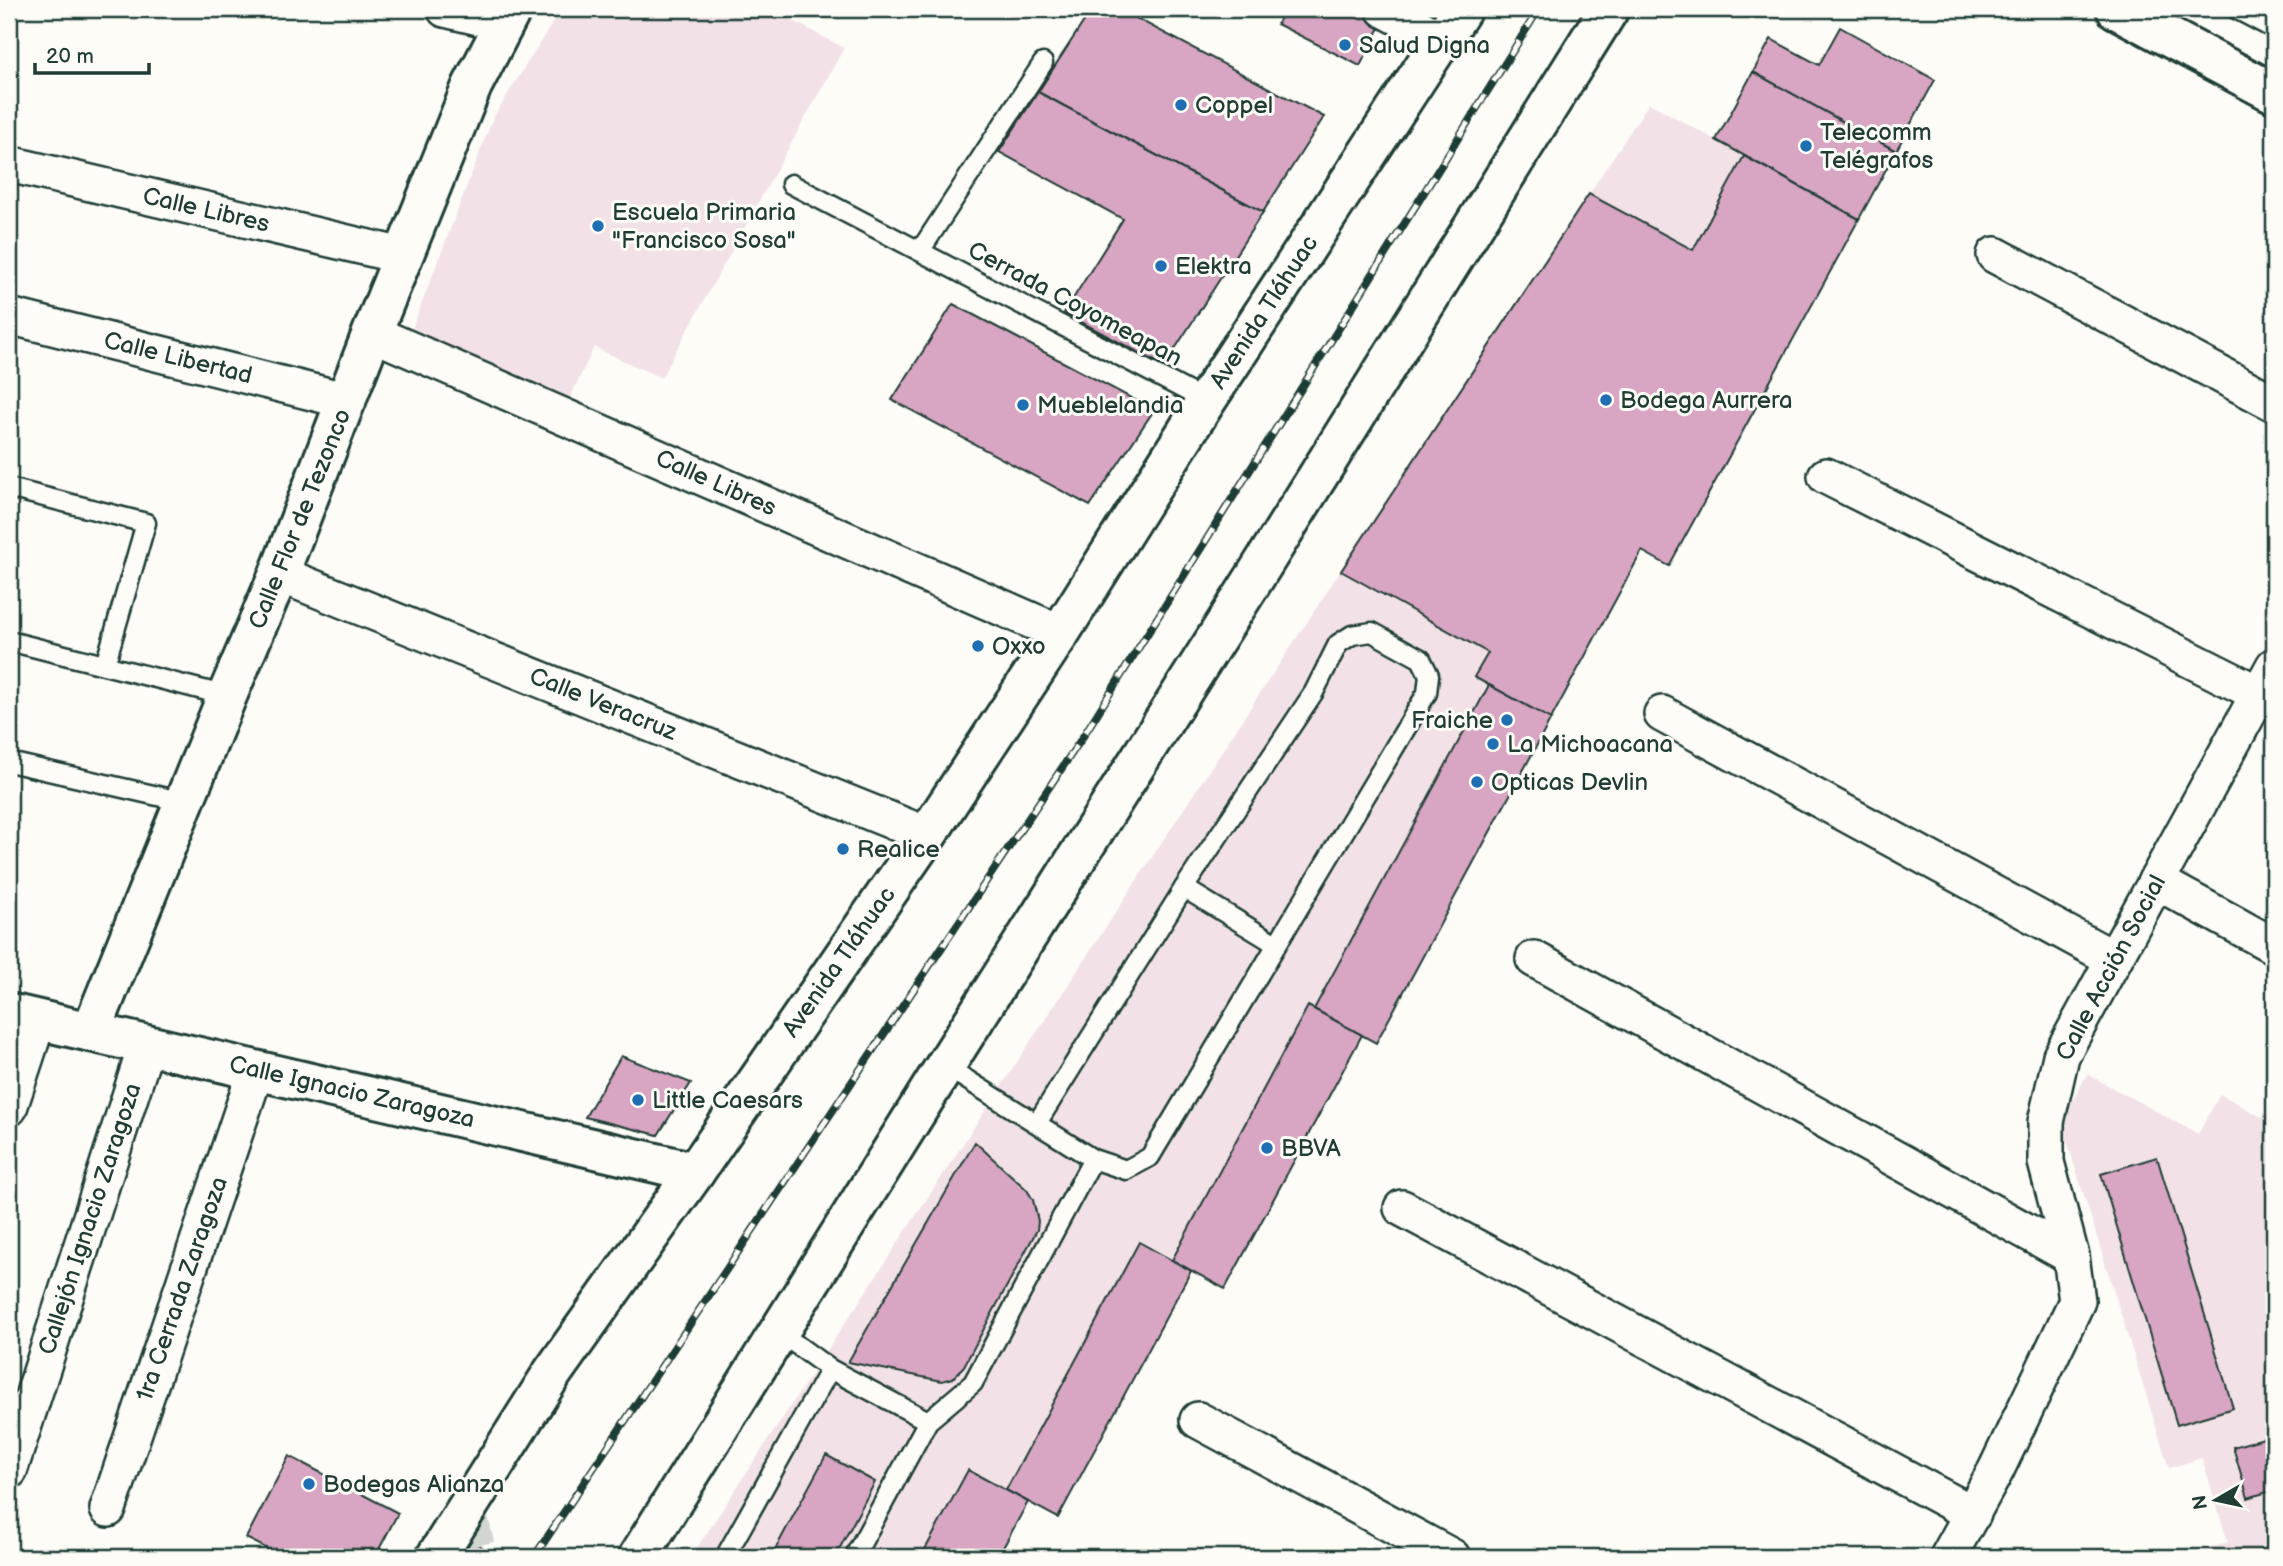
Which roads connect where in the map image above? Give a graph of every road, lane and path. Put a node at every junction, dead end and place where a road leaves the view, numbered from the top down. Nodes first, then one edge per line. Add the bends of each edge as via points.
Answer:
1 (445, 9) edge
2 (1384, 9) edge
3 (1462, 9) edge
4 (1609, 9) edge
5 (2116, 9) edge
6 (2236, 9) edge
7 (508, 16) edge
8 (2274, 29) edge
9 (1442, 40) junction
10 (1043, 63) dead end
11 (2274, 93) edge
12 (9, 164) edge
13 (791, 184) dead end
14 (920, 251) junction
15 (1996, 255) dead end
16 (403, 257) junction
17 (9, 316) edge
18 (372, 333) junction
19 (348, 401) junction
20 (1206, 401) junction
21 (2274, 403) edge
22 (1826, 476) dead end
23 (9, 488) edge
24 (279, 574) junction
25 (1060, 633) junction
26 (9, 641) edge
27 (105, 665) junction
28 (2267, 680) edge
29 (227, 696) junction
30 (1662, 714) dead end
31 (9, 762) edge
32 (184, 802) junction
33 (927, 835) junction
34 (2157, 881) junction
35 (1184, 888) junction
36 (1276, 944) junction
37 (2274, 946) edge
38 (1534, 959) dead end
39 (2114, 959) junction
40 (23, 1016) edge
41 (92, 1032) junction
42 (146, 1046) junction
43 (945, 1066) junction
44 (256, 1070) junction
45 (9, 1108) edge
46 (1037, 1123) junction
47 (1093, 1159) junction
48 (695, 1172) junction
49 (1402, 1208) dead end
50 (2071, 1256) junction
51 (779, 1332) junction
52 (830, 1369) junction
53 (1198, 1420) dead end
54 (928, 1421) junction
55 (9, 1471) edge
56 (108, 1508) dead end
57 (1973, 1514) junction
58 (436, 1557) edge
59 (638, 1557) edge
60 (725, 1557) edge
61 (854, 1557) edge
62 (1452, 1557) edge
63 (1948, 1557) edge

1 - 7 street
2 - 9 street
3 - 9 main road, Avenida Tláhuac
4 - 43 main road
5 - 11 main road
6 - 8 lane
7 - 16 main road, Calle Flor de Tezonco via 472,86
9 - 20 main road, Avenida Tláhuac
10 - 14 lane
12 - 16 street, Calle Libres
13 - 14 lane, Cerrada Coyomeapan
14 - 20 lane, Cerrada Coyomeapan
15 - 21 street
16 - 18 main road, Calle Flor de Tezonco
17 - 19 street, Calle Libertad
18 - 19 main road, Calle Flor de Tezonco
18 - 25 street, Calle Libres
19 - 24 main road, Calle Flor de Tezonco
20 - 25 main road, Avenida Tláhuac
22 - 28 street
23 - 27 lane via 146,523
24 - 29 main road, Calle Flor de Tezonco
24 - 33 street, Calle Veracruz
25 - 33 main road, Avenida Tláhuac
26 - 27 lane
27 - 29 lane
28 - 34 street, Calle Acción Social
29 - 32 main road, Calle Flor de Tezonco
30 - 39 street
31 - 32 lane
32 - 41 main road, Calle Flor de Tezonco
33 - 48 main road, Avenida Tláhuac
34 - 37 street
34 - 39 street, Calle Acción Social
35 - 36 lane
35 - 36 lane via 1314,692 1338,644 1352,635 1372,632 1421,659 1429,675 1427,693
35 - 46 lane
36 - 47 lane via 1150,1157 1126,1170
38 - 50 street
39 - 50 street, Calle Acción Social via 2061,1056 2046,1122 2046,1162
40 - 41 main road, Calle Ignacio Zaragoza
40 - 45 street
41 - 42 main road, Calle Ignacio Zaragoza
42 - 44 main road, Calle Ignacio Zaragoza
42 - 55 street, Callejón Ignacio Zaragoza
43 - 46 lane
43 - 51 main road
44 - 48 main road, Calle Ignacio Zaragoza
44 - 56 street, 1ra Cerrada Zaragoza
46 - 47 lane
47 - 54 lane via 973,1383
48 - 58 main road, Avenida Tláhuac via 553,1372
49 - 57 street
50 - 57 street, Calle Acción Social via 2077,1301
51 - 52 lane
51 - 59 main road
52 - 54 lane
52 - 60 lane
53 - 62 street
54 - 61 lane
57 - 63 street, Calle Acción Social

